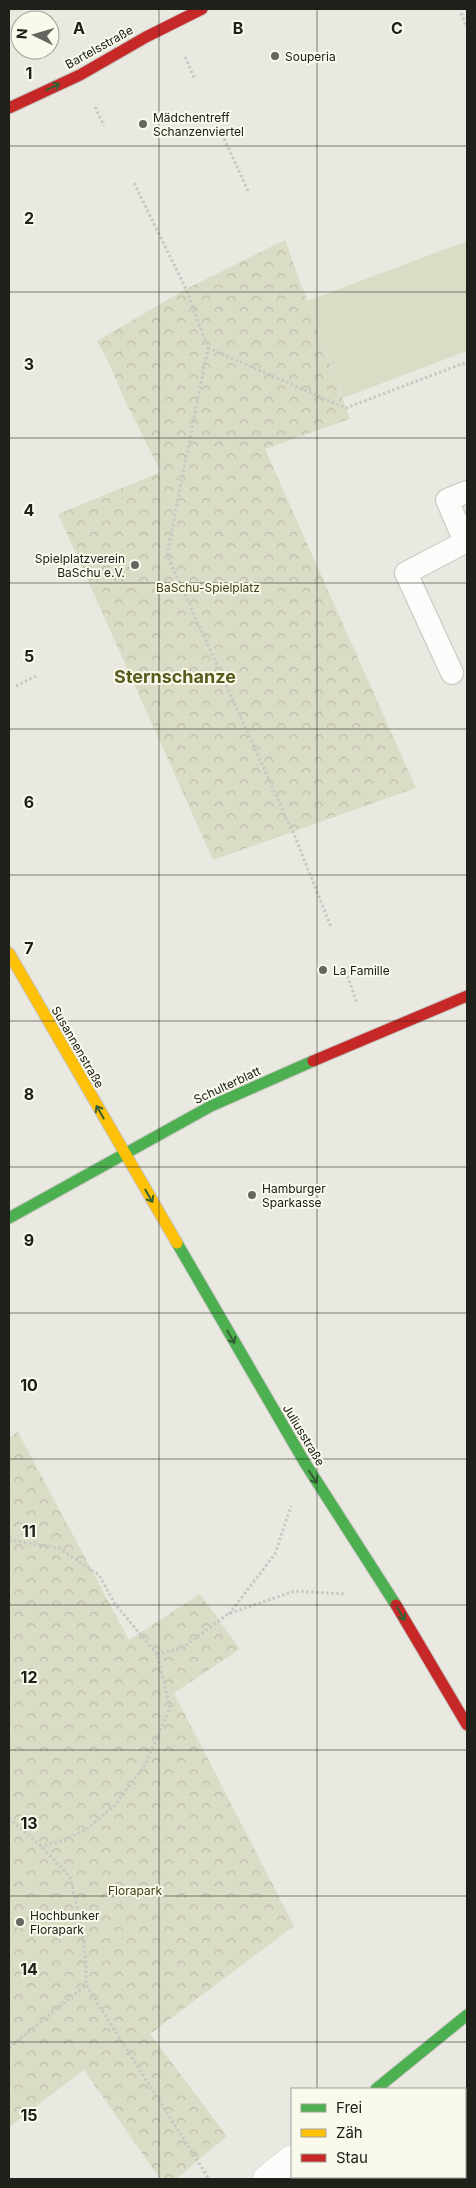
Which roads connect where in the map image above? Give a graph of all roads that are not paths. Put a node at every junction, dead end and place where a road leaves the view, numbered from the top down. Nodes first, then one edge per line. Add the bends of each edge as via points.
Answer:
1 (202, 9) edge
2 (9, 108) edge
3 (467, 492) edge
4 (466, 541) edge
5 (452, 673) dead end
6 (9, 953) edge
7 (467, 996) edge
8 (124, 1154) junction
9 (9, 1218) edge
10 (467, 1726) edge
11 (467, 2015) edge
12 (377, 2088) edge
13 (291, 2159) edge
14 (267, 2179) edge

2 -> 1 street, Bartelsstraße via 80,75
3 - 4 lane via 447,500
4 - 5 lane via 406,573
8 -> 6 street, Susannenstraße
7 - 8 street, Schulterblatt via 210,1106
8 - 9 street, Schulterblatt
8 -> 10 street, Juliusstraße via 305,1463 390,1596
11 - 12 street
13 - 14 street

